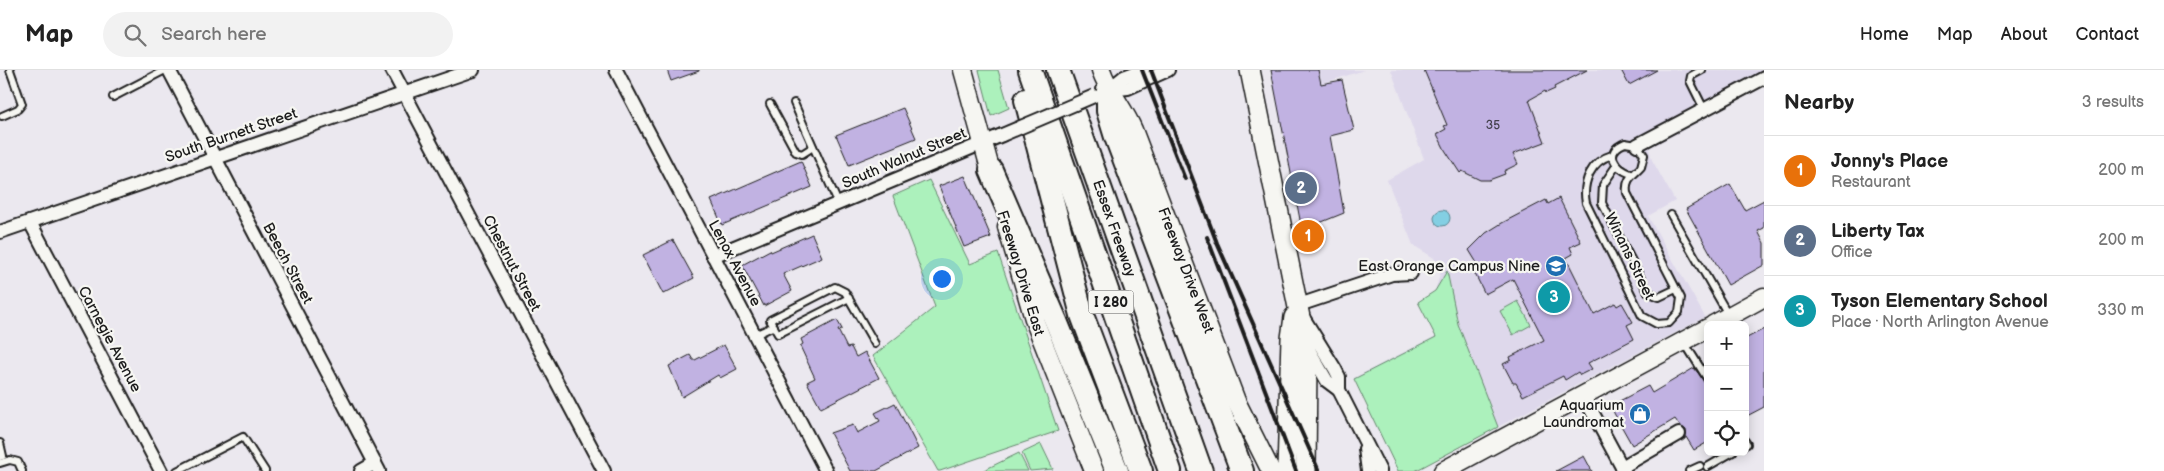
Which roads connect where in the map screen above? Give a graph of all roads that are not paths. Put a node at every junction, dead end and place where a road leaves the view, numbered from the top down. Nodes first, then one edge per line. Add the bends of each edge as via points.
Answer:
1 (10, 70) edge
2 (165, 70) edge
3 (169, 70) edge
4 (392, 70) edge
5 (473, 70) edge
6 (616, 70) edge
7 (963, 70) edge
8 (1018, 70) edge
9 (1030, 70) edge
10 (1058, 70) edge
11 (1143, 70) edge
12 (1168, 70) edge
13 (1250, 70) edge
14 (1702, 70) edge
15 (1764, 78) edge
16 (1101, 85) edge
17 (405, 95) junction
18 (113, 97) dead end
19 (794, 103) dead end
20 (770, 104) dead end
21 (1704, 109) junction
22 (2, 116) dead end
23 (983, 142) junction
24 (1637, 145) junction
25 (813, 147) junction
26 (1612, 155) junction
27 (215, 158) junction
28 (1616, 166) junction
29 (991, 170) junction
30 (1631, 174) junction
31 (838, 203) junction
32 (1671, 215) dead end
33 (30, 222) junction
34 (0, 232) edge
35 (713, 256) junction
36 (1411, 273) dead end
37 (1676, 289) junction
38 (1764, 297) edge
39 (849, 298) junction
40 (1296, 306) junction
41 (1729, 316) junction
42 (1720, 321) edge
43 (774, 326) junction
44 (1704, 330) edge
45 (754, 336) junction
46 (1683, 341) junction
47 (1305, 342) junction
48 (875, 344) dead end
49 (1704, 374) edge
50 (1339, 390) junction
51 (1583, 395) junction
52 (1679, 434) dead end
53 (1363, 440) junction
54 (0, 444) edge
55 (1726, 456) edge
56 (0, 457) edge
57 (0, 463) edge
58 (1700, 466) dead end
59 (377, 467) edge
60 (1708, 467) dead end
61 (1623, 469) edge
62 (22, 471) edge
63 (161, 471) edge
64 (177, 471) edge
65 (265, 471) edge
66 (361, 471) edge
67 (604, 471) edge
68 (826, 471) edge
69 (1094, 471) edge
70 (1117, 471) edge
71 (1141, 471) edge
72 (1170, 471) edge
73 (1201, 471) edge
74 (1242, 471) edge
75 (1271, 471) edge
76 (1287, 471) edge
77 (1306, 471) edge
78 (1368, 471) edge
79 (1380, 471) edge
80 (1443, 471) edge
81 (1689, 471) edge

1 - 22 lane via 22,104
2 - 18 lane
3 - 27 street, Beech Street
4 - 17 street, Chestnut Street
5 - 17 street, South Burnett Street
6 - 35 street, Lenox Avenue
7 - 23 main road, Freeway Drive East
8 - 71 highway via 1082,315
9 - 72 highway, Essex Freeway / I 280
10 - 73 highway, Essex Freeway / I 280
11 - 16 street, South Walnut Street
12 - 16 street, South Walnut Street via 1128,88
13 - 40 main road
14 - 21 lane via 1690,80
15 - 21 street, Winans Street
16 - 23 street, South Walnut Street, bridge
16 - 74 highway via 1116,137
16 - 75 main road, Freeway Drive West via 1120,104 1133,130 1236,401
17 - 27 street, South Burnett Street
17 - 67 street, Chestnut Street
19 - 25 lane
20 - 25 lane via 796,152 802,154
21 - 24 street, Winans Street
23 - 29 main road, Freeway Drive East
23 - 31 street, South Walnut Street
24 - 26 lane, Winans Street via 1625,142
24 - 30 lane, Winans Street via 1644,161 1637,172
25 - 31 lane
26 - 28 lane
26 - 37 lane, Winans Street via 1602,158 1589,175 1585,188 1586,202 1642,316 1657,324 1673,320 1681,304
27 - 33 street, South Burnett Street
27 - 59 street, Beech Street
28 - 30 lane
28 - 37 lane, Winans Street via 1602,190 1604,208 1648,292 1659,297
29 - 69 main road, Freeway Drive East via 1028,301
29 - 70 highway
30 - 37 lane, Winans Street via 1627,193
31 - 35 street, South Walnut Street
32 - 41 lane
33 - 34 street, South Burnett Street
33 - 63 street, Carnegie Avenue
35 - 45 street, Lenox Avenue
36 - 40 street via 1392,274
38 - 41 main road
39 - 43 lane via 778,334
39 - 43 lane via 835,287 770,320
39 - 48 lane
40 - 47 main road
40 - 50 street via 1338,374
40 - 76 main road via 1291,338
41 - 42 main road
43 - 45 lane
44 - 46 main road
45 - 68 street, Lenox Avenue
46 - 49 lane
46 - 51 main road
47 - 50 street via 1327,382
47 - 77 main road
50 - 53 street
51 - 61 street
51 - 80 main road
52 - 61 street
53 - 78 street
53 - 79 street
54 - 56 lane via 3,456
55 - 60 lane
57 - 62 lane via 18,462
58 - 81 lane
59 - 66 street
64 - 65 lane via 243,438

